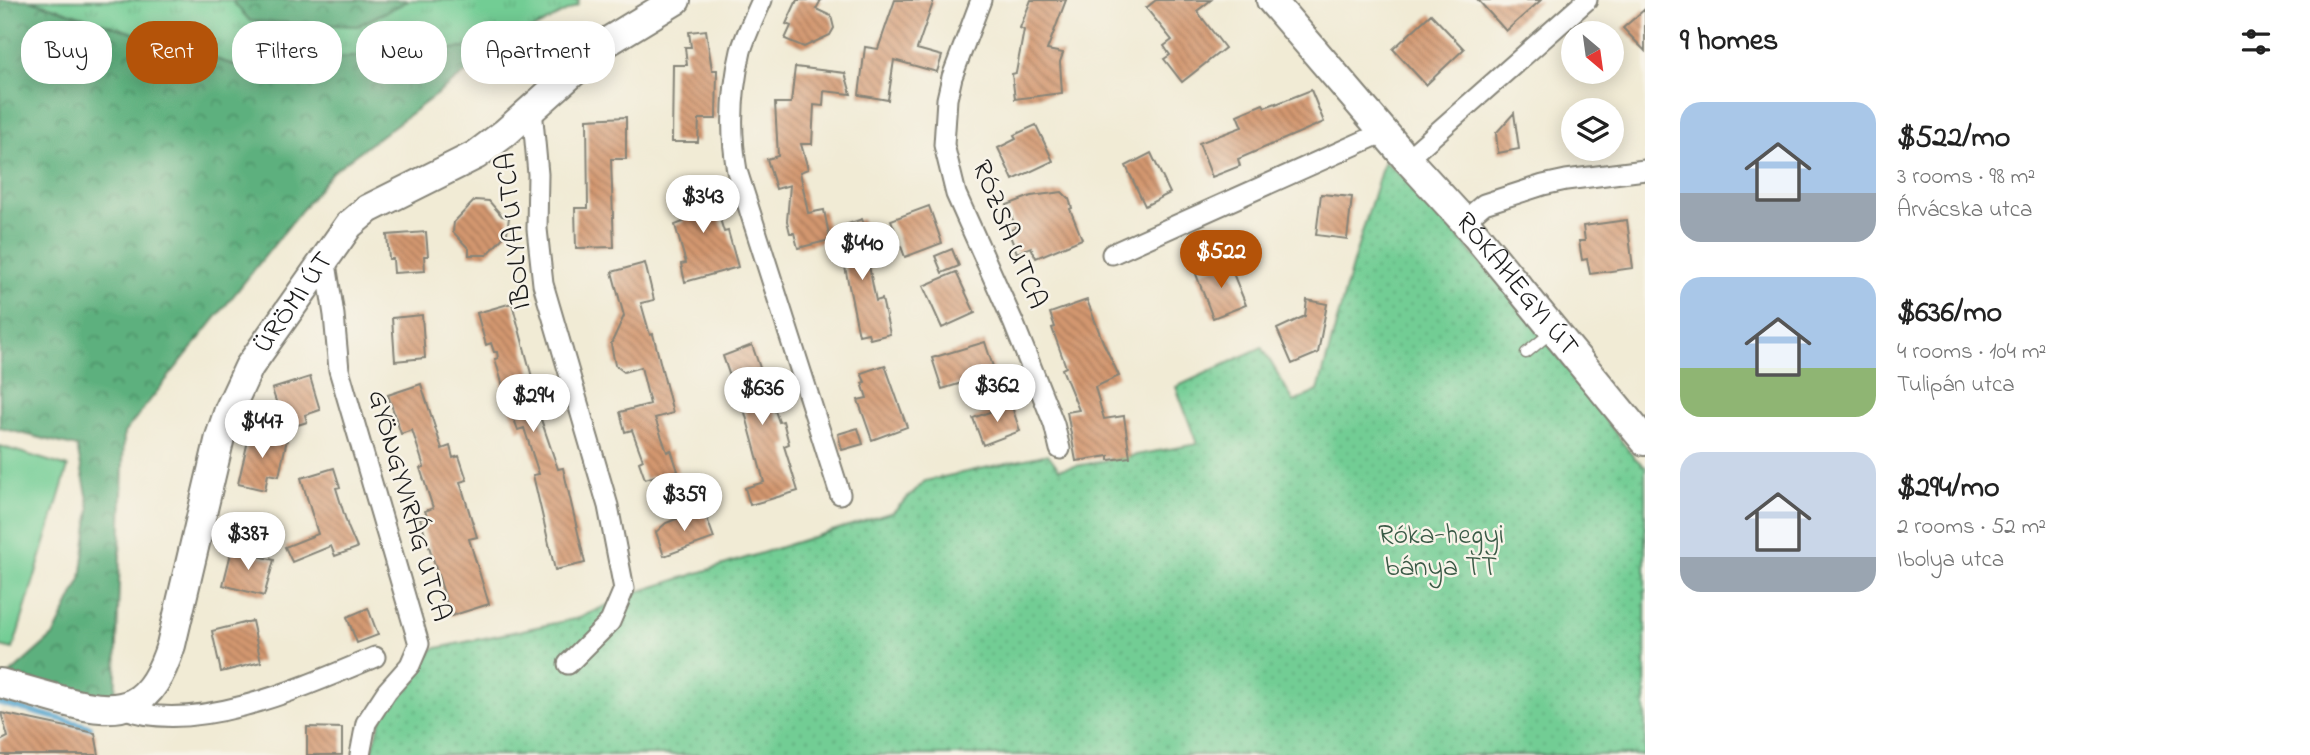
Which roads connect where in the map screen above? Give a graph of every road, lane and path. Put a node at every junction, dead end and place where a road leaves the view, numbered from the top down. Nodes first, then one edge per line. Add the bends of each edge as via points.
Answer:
1 (676, 0) edge
2 (762, 0) edge
3 (981, 0) edge
4 (1271, 0) edge
5 (1587, 0) edge
6 (532, 109) junction
7 (1384, 132) junction
8 (1407, 159) junction
9 (1645, 170) edge
10 (1464, 221) junction
11 (1112, 254) dead end
12 (325, 257) junction
13 (1554, 330) junction
14 (1526, 353) dead end
15 (1645, 441) edge
16 (1060, 449) dead end
17 (840, 494) dead end
18 (375, 657) dead end
19 (568, 664) dead end
20 (0, 683) edge
21 (123, 708) junction
22 (360, 755) edge

1 - 6 street, ÜRÖMI ÚT via 607,42
2 - 17 street via 742,50 733,148
3 - 16 street, RÓZSA UTCA via 949,88 944,145 956,194 1014,324
4 - 7 street
5 - 8 street
6 - 12 street, ÜRÖMI ÚT via 476,155 368,209
6 - 19 street, IBOLYA UTCA via 543,284 608,506 624,589 610,622
7 - 8 street, RÓKAHEGYI ÚT
7 - 11 street
8 - 10 street, RÓKAHEGYI ÚT
9 - 10 street via 1543,185 1484,204
10 - 13 street, RÓKAHEGYI ÚT
12 - 21 street, ÜRÖMI ÚT via 266,340 238,389 220,437 164,667 149,690
12 - 22 street, GYÖNGYVIRÁG UTCA via 339,370 419,644 410,665 366,723
13 - 14 lane
13 - 15 street, RÓKAHEGYI ÚT
18 - 21 street via 293,692 200,715 140,715
20 - 21 street via 89,708

